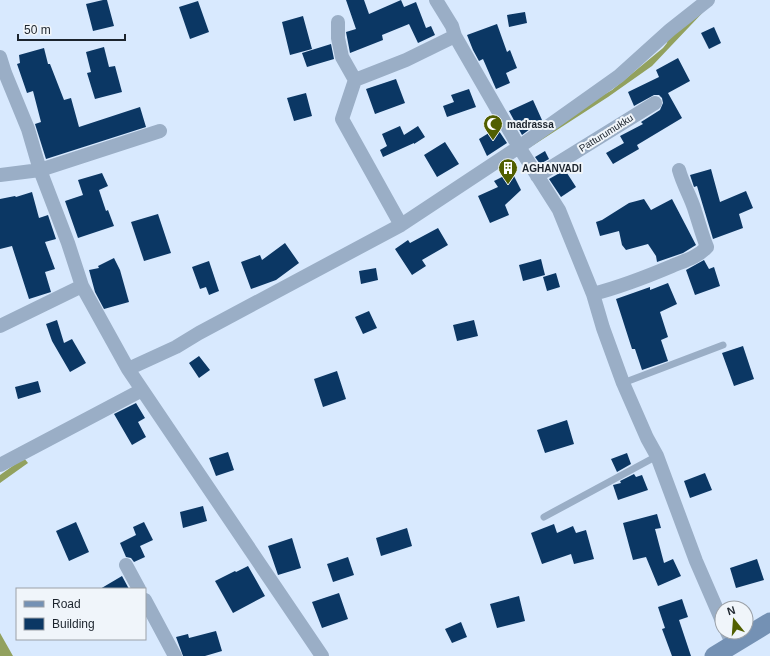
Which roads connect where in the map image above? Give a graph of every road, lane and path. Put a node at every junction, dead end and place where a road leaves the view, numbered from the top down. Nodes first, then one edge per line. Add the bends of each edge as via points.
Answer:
1 (436, 0) edge
2 (708, 0) edge
3 (338, 22) dead end
4 (455, 36) junction
5 (0, 57) edge
6 (355, 80) junction
7 (655, 103) dead end
8 (160, 132) dead end
9 (518, 147) junction
10 (40, 170) junction
11 (679, 170) dead end
12 (0, 175) edge
13 (537, 176) junction
14 (401, 225) junction
15 (82, 286) junction
16 (593, 294) junction
17 (0, 326) edge
18 (723, 345) dead end
19 (128, 369) junction
20 (623, 383) junction
21 (142, 390) junction
22 (657, 456) junction
23 (0, 465) edge
24 (544, 517) dead end
25 (126, 566) dead end
26 (138, 588) edge
27 (146, 602) edge
28 (714, 603) edge
29 (770, 622) edge
30 (754, 629) edge
31 (729, 640) edge
32 (175, 656) edge
33 (322, 656) edge
34 (714, 656) edge

1 - 4 street via 452,26
2 - 9 street via 619,76
3 - 6 street via 342,56
4 - 6 street via 406,60
4 - 9 street
5 - 10 street via 28,129
6 - 14 street via 342,119
7 - 13 street, Patturumukku
8 - 10 street
9 - 13 street
9 - 14 street
10 - 12 street
10 - 15 street
11 - 16 street via 707,247 689,259 641,279
13 - 16 street via 559,210
14 - 19 street via 176,347
15 - 17 street
15 - 19 street
16 - 20 street
18 - 20 lane
19 - 21 street
20 - 22 street
21 - 23 street
21 - 33 street
22 - 24 lane
22 - 28 street
25 - 26 street
27 - 32 street
29 - 30 main road
31 - 34 main road

